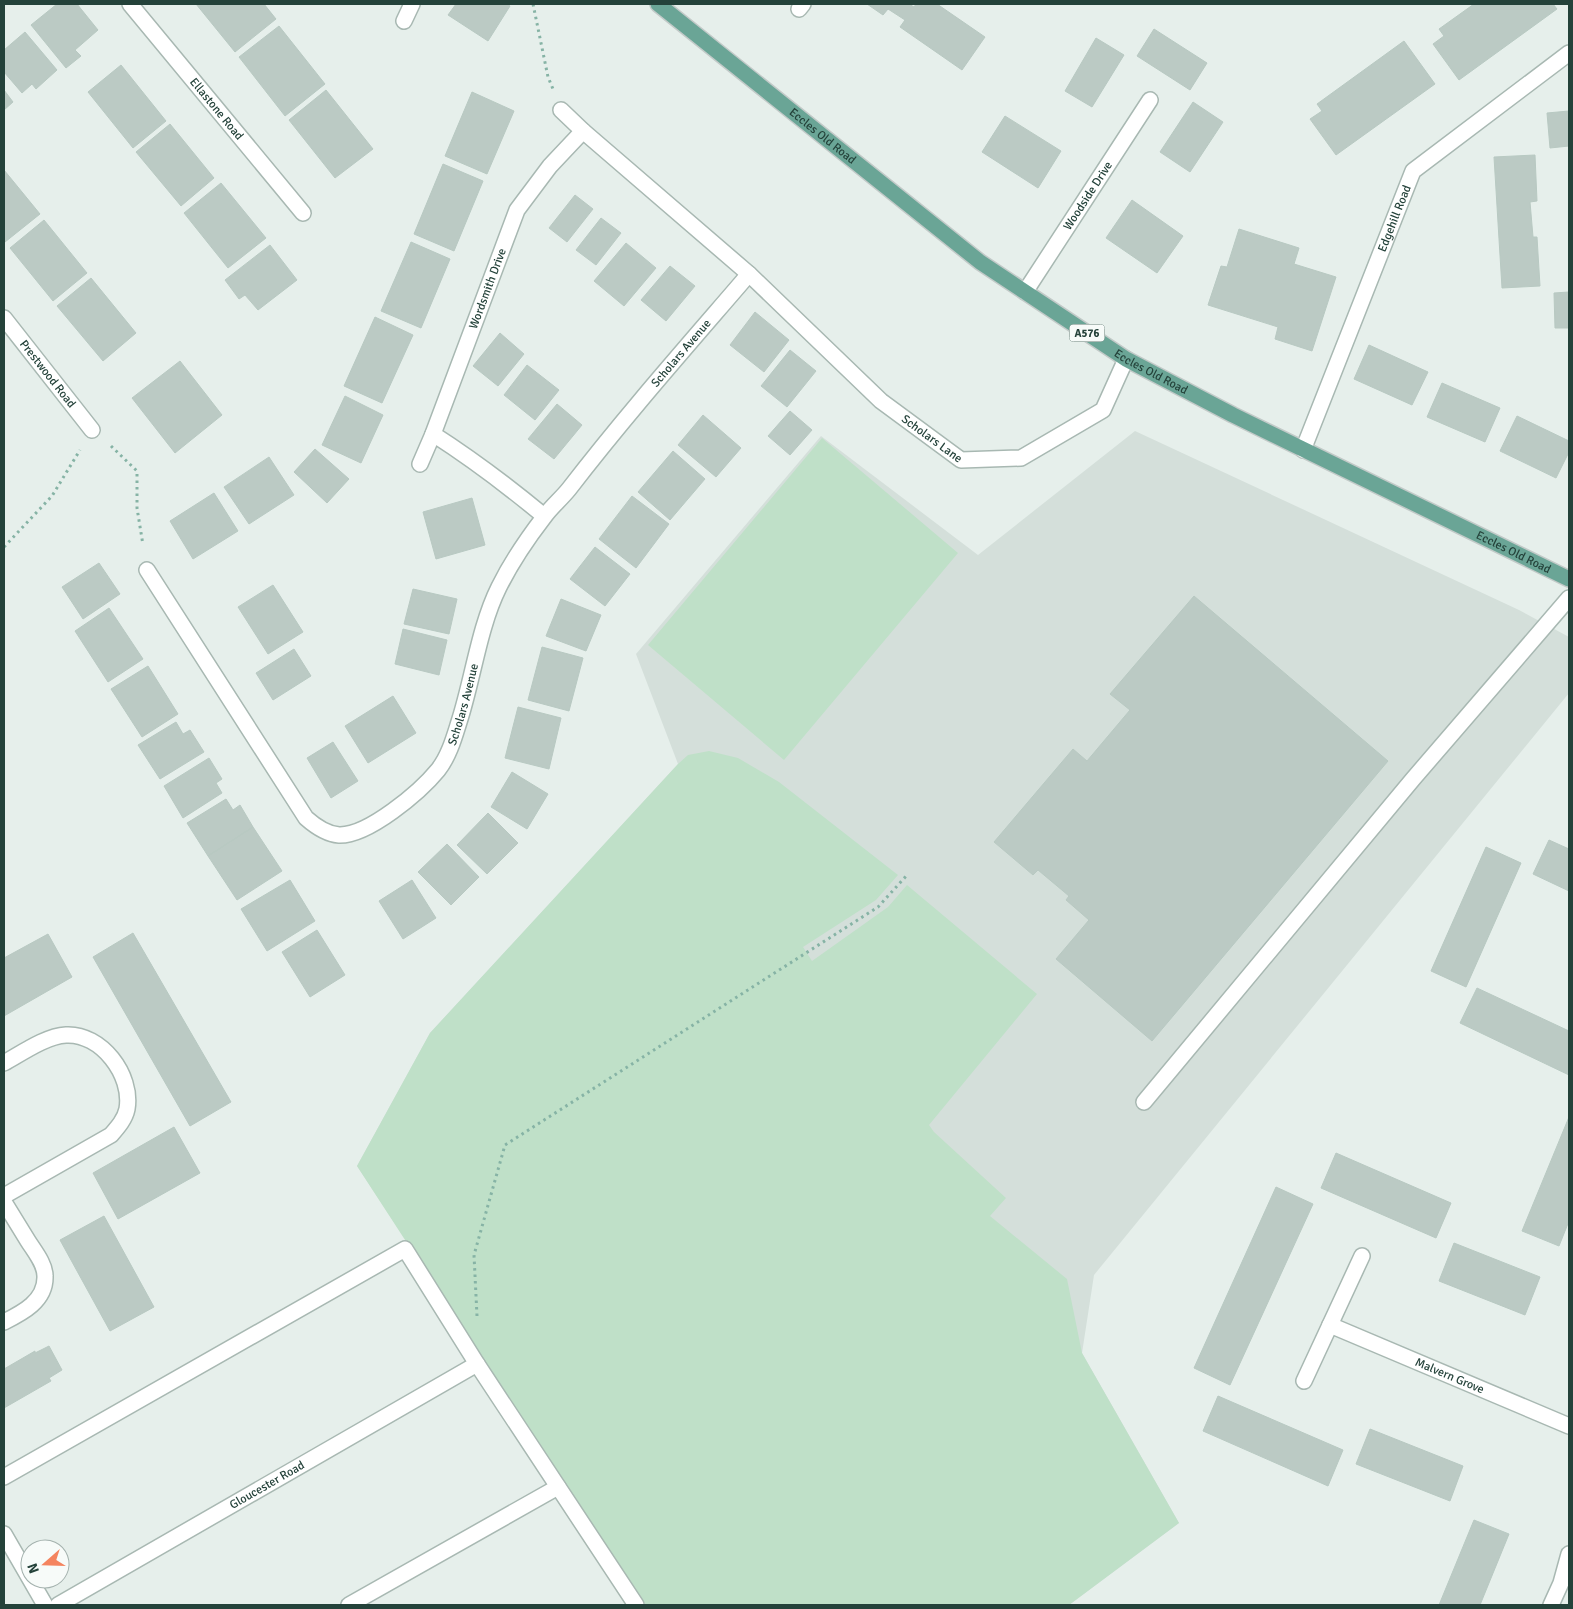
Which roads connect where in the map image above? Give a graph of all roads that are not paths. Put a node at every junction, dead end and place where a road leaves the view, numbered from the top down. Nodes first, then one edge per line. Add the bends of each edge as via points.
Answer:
1 (130, 4) edge
2 (412, 4) edge
3 (658, 4) edge
4 (404, 21) dead end
5 (1569, 53) edge
6 (1150, 100) dead end
7 (562, 110) road end
8 (583, 131) junction
9 (303, 213) dead end
10 (749, 274) junction
11 (1025, 292) junction
12 (4, 318) edge
13 (1126, 359) junction
14 (92, 430) road end
15 (433, 434) junction
16 (1303, 450) junction
17 (420, 464) dead end
18 (544, 516) junction
19 (147, 570) road end
20 (1569, 579) edge
21 (1569, 598) edge
22 (4, 1063) edge
23 (1144, 1102) dead end
24 (4, 1196) edge
25 (4, 1202) edge
26 (1362, 1256) dead end
27 (4, 1322) edge
28 (1330, 1325) junction
29 (477, 1364) junction
30 (1304, 1381) dead end
31 (1569, 1426) edge
32 (4, 1477) edge
33 (558, 1487) junction
34 (4, 1534) edge
35 (1569, 1554) edge
36 (1565, 1585) edge
37 (630, 1603) edge
38 (45, 1605) edge
39 (58, 1605) edge
40 (349, 1605) edge
41 (1550, 1605) edge

1 - 9 street, Ellastone Road
2 - 4 street
3 - 11 main road, Eccles Old Road / A576 via 980,262
5 - 16 street, Edgehill Road via 1412,170
6 - 11 street, Woodside Drive
7 - 8 street
8 - 10 street
8 - 15 street, Wordsmith Drive via 550,166 517,210
10 - 13 street, Scholars Lane via 881,401 961,460 1020,458 1103,410
10 - 18 street, Scholars Avenue
11 - 13 main road, Eccles Old Road / A576
12 - 14 street, Prestwood Road
13 - 16 main road, Eccles Old Road / A576
15 - 17 street, Wordsmith Drive
15 - 18 street via 508,486
16 - 20 main road, Eccles Old Road / A576
18 - 19 street, Scholars Avenue via 498,588 486,619 469,692 452,745 440,768 402,805 350,834 329,833 306,818
21 - 23 street via 1413,779
22 - 24 street via 51,1037 79,1035 107,1051 127,1092 127,1109 122,1122 111,1135
25 - 27 street via 41,1262 45,1276 41,1294 34,1303
26 - 28 street
28 - 30 street
28 - 31 street, Malvern Grove
29 - 32 street via 405,1249
29 - 33 street
29 - 39 street, Gloucester Road
33 - 37 street
33 - 40 street
34 - 38 street
35 - 36 street
36 - 41 street

